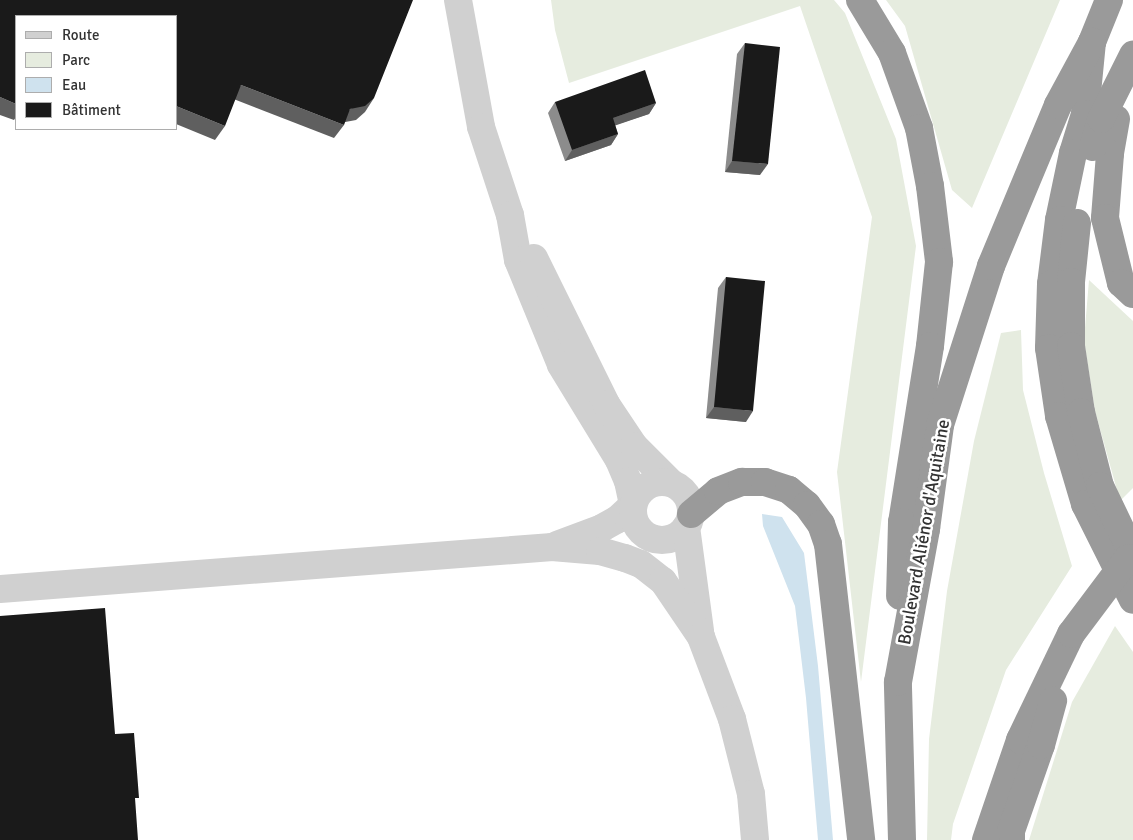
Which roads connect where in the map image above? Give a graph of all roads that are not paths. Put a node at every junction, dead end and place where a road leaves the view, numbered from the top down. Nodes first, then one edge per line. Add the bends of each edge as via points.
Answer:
1 (458, 0) edge
2 (860, 0) edge
3 (1109, 0) edge
4 (1092, 42) junction
5 (1132, 57) edge
6 (510, 215) junction
7 (1133, 294) edge
8 (670, 483) junction
9 (1092, 495) junction
10 (633, 505) junction
11 (689, 520) junction
12 (552, 547) junction
13 (1133, 554) edge
14 (0, 589) edge
15 (1133, 600) edge
16 (1071, 634) junction
17 (701, 637) junction
18 (898, 682) junction
19 (755, 840) edge
20 (862, 840) edge
21 (902, 840) edge
22 (986, 840) edge
23 (1011, 840) edge

1 - 6 street via 481,127
2 - 18 highway via 892,53 919,128 939,262 930,346 902,522
3 - 4 highway
4 - 9 highway via 1085,114 1059,220 1051,284 1049,348 1059,416
4 - 18 highway, Boulevard Aliénor d'Aquitaine via 1058,104 992,266 940,425 926,529
5 - 7 highway via 1114,124 1105,218 1121,283
5 - 9 highway via 1101,119 1090,156 1077,221 1071,282 1071,346
6 - 8 street via 534,256 606,404 634,446
6 - 10 street via 518,260 538,312 562,365 619,460
8 - 10 street via 651,484 643,489
8 - 11 street via 686,495
9 - 13 highway
9 - 15 highway
10 - 11 street via 636,525 651,538 670,539 680,534
10 - 12 street via 602,528
11 - 17 street
11 - 20 highway via 718,491 742,482 764,482 789,490 807,505 821,524 828,544
12 - 14 street
12 - 17 street via 600,551 641,564 663,581
13 - 16 highway
16 - 22 highway via 1020,740
16 - 23 highway via 1041,744 1011,831
17 - 19 street via 732,719 751,794
18 - 21 highway, Boulevard Aliénor d'Aquitaine

